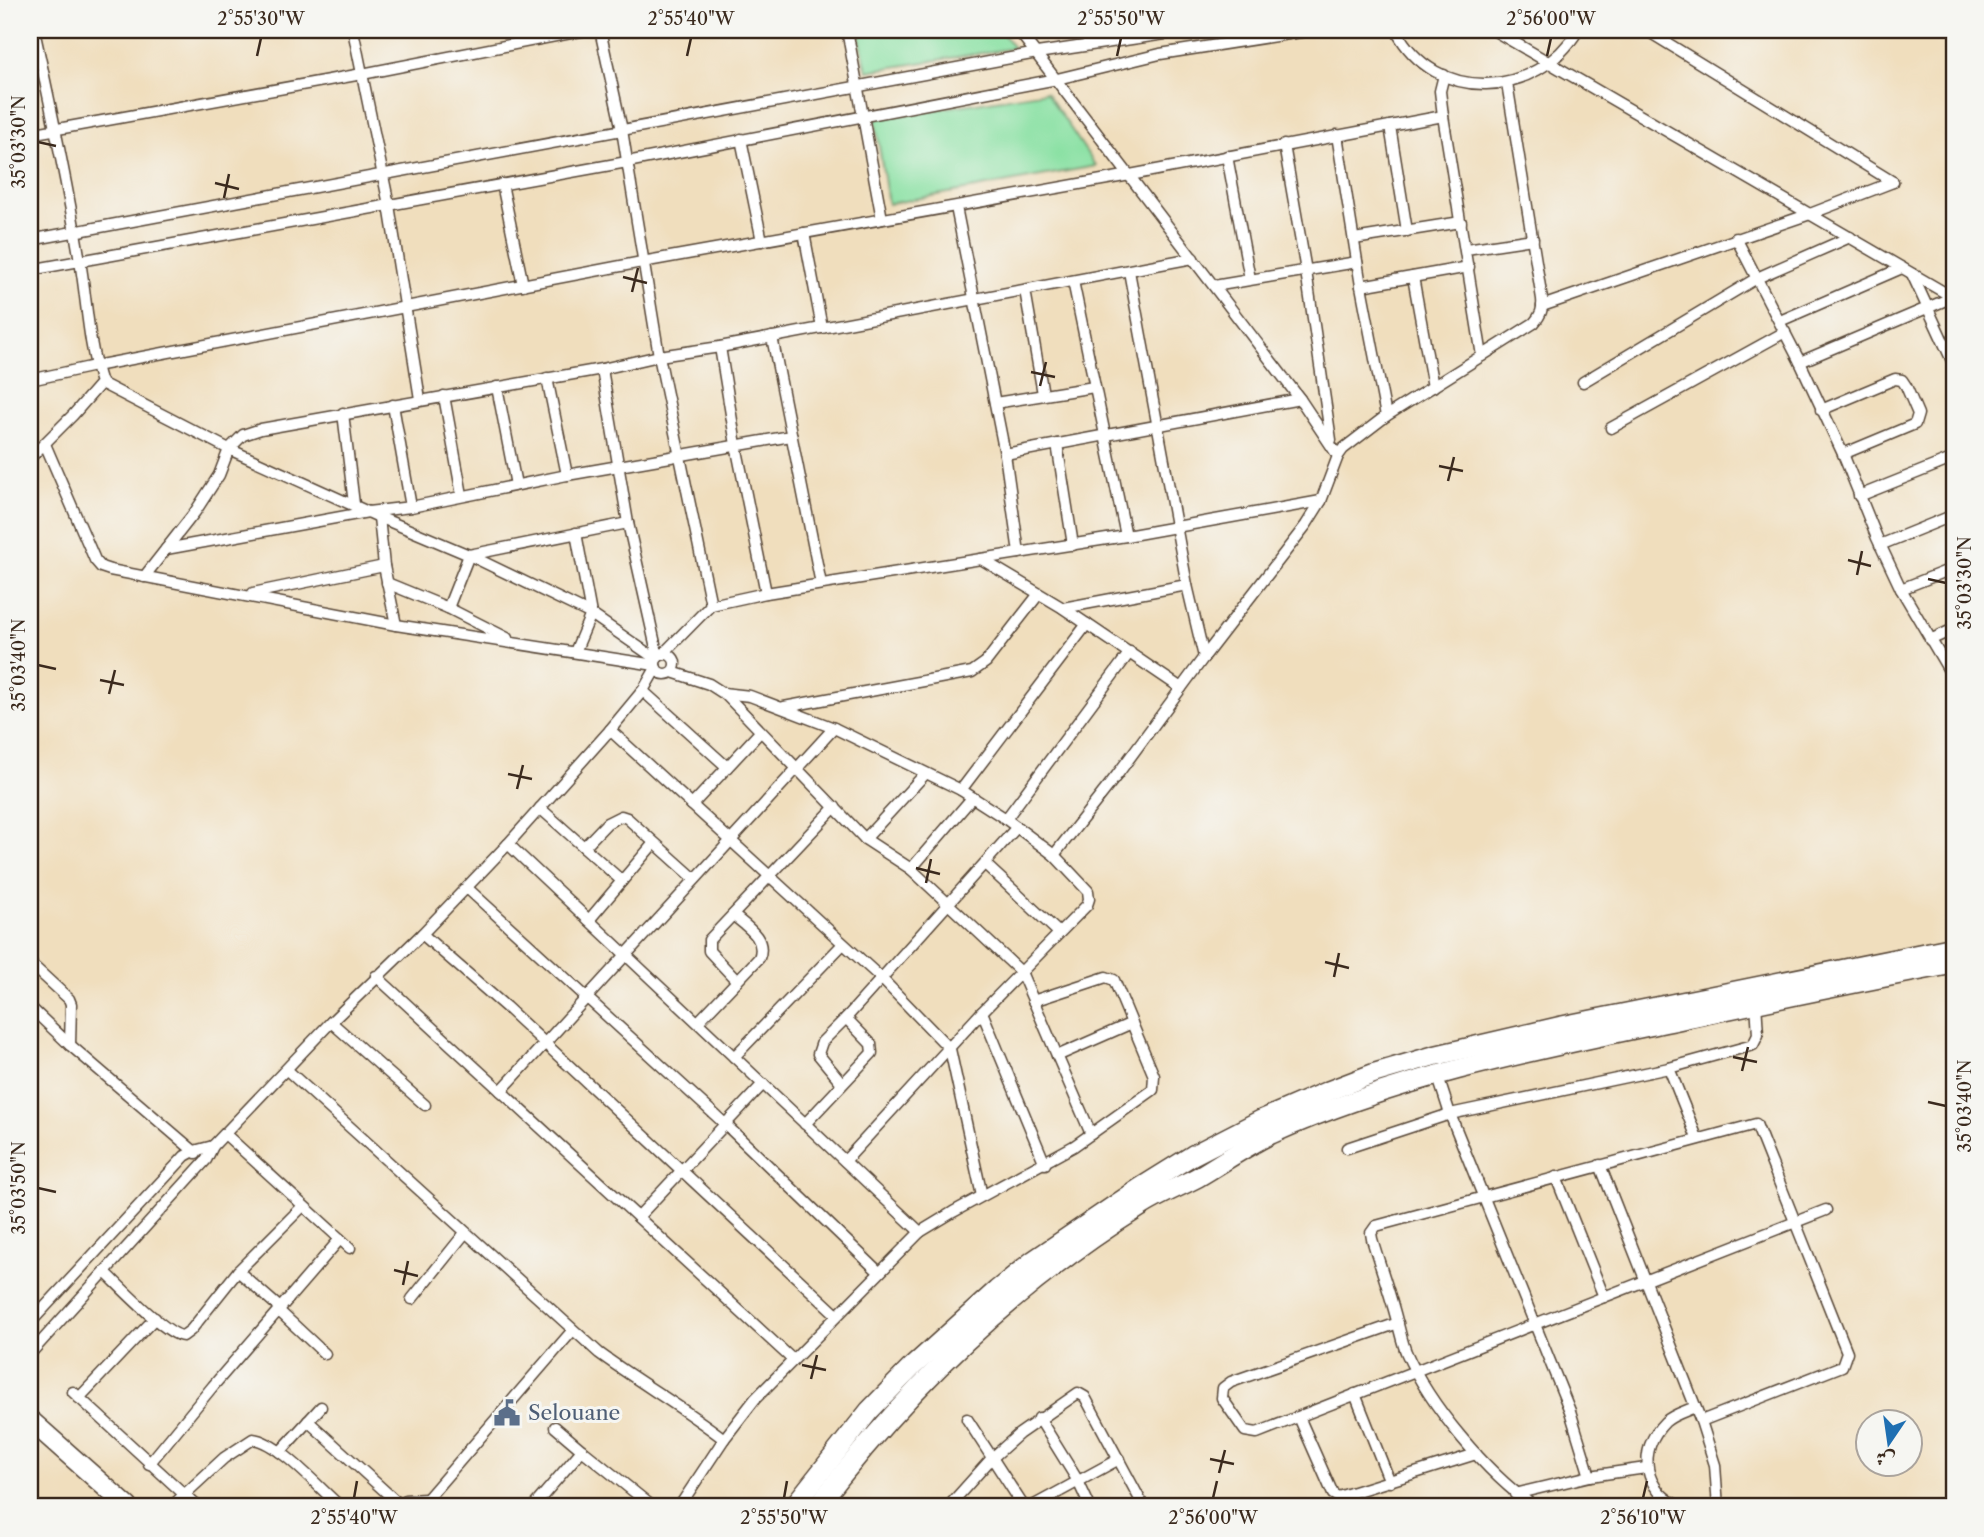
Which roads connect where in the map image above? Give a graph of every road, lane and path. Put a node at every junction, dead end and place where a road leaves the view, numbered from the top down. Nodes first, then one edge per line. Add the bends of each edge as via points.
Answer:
1 (32, 30) edge
2 (353, 30) edge
3 (586, 30) edge
4 (600, 30) edge
5 (847, 30) edge
6 (1018, 30) edge
7 (1192, 30) edge
8 (1314, 30) edge
9 (1396, 30) edge
10 (1493, 30) edge
11 (1578, 30) edge
12 (1646, 30) edge
13 (1149, 33) edge
14 (1037, 53) junction
15 (1160, 54) junction
16 (1550, 63) junction
17 (362, 74) junction
18 (1444, 75) junction
19 (1057, 79) junction
20 (1507, 83) junction
21 (858, 88) junction
22 (864, 115) junction
23 (1443, 116) junction
24 (1390, 126) junction
25 (56, 129) junction
26 (622, 130) junction
27 (30, 134) edge
28 (1337, 135) junction
29 (741, 139) junction
30 (1284, 145) junction
31 (1227, 156) junction
32 (627, 162) junction
33 (383, 175) junction
34 (1130, 175) junction
35 (502, 184) junction
36 (389, 205) junction
37 (956, 207) junction
38 (1810, 214) junction
39 (881, 219) junction
40 (1461, 222) junction
41 (74, 231) junction
42 (1406, 231) junction
43 (804, 233) junction
44 (1850, 237) junction
45 (1736, 238) junction
46 (1354, 239) junction
47 (1533, 239) junction
48 (30, 240) edge
49 (762, 241) junction
50 (1466, 249) junction
51 (1194, 258) junction
52 (80, 261) junction
53 (642, 262) junction
54 (1357, 262) junction
55 (1469, 267) junction
56 (30, 270) edge
57 (1129, 271) junction
58 (1306, 271) junction
59 (1907, 271) junction
60 (1413, 277) junction
61 (1757, 278) junction
62 (1250, 279) junction
63 (1073, 281) junction
64 (523, 285) junction
65 (1214, 286) junction
66 (1361, 286) junction
67 (1025, 290) junction
68 (1954, 298) edge
69 (976, 299) junction
70 (1542, 306) junction
71 (405, 308) junction
72 (1928, 308) junction
73 (1782, 327) junction
74 (822, 328) junction
75 (772, 337) junction
76 (720, 347) junction
77 (659, 356) junction
78 (1482, 356) junction
79 (1800, 362) junction
80 (1954, 365) edge
81 (95, 366) junction
82 (602, 369) junction
83 (547, 378) junction
84 (30, 380) edge
85 (1583, 382) dead end
86 (101, 383) junction
87 (497, 387) junction
88 (1094, 387) junction
89 (1433, 387) junction
90 (1043, 394) junction
91 (444, 396) junction
92 (420, 399) junction
93 (1300, 399) junction
94 (995, 403) junction
95 (393, 405) junction
96 (1821, 410) junction
97 (343, 413) junction
98 (1387, 416) junction
99 (1159, 426) junction
100 (1611, 428) dead end
101 (791, 436) junction
102 (1104, 436) junction
103 (1331, 443) junction
104 (45, 444) junction
105 (1057, 444) junction
106 (736, 445) junction
107 (229, 449) junction
108 (1005, 454) junction
109 (1843, 454) junction
110 (680, 455) junction
111 (1338, 456) junction
112 (30, 458) edge
113 (1954, 458) edge
114 (618, 467) junction
115 (567, 475) junction
116 (516, 485) junction
117 (462, 495) junction
118 (1859, 496) junction
119 (1321, 501) junction
120 (354, 504) junction
121 (411, 507) junction
122 (374, 515) junction
123 (1954, 515) edge
124 (628, 523) junction
125 (1176, 526) junction
126 (576, 533) junction
127 (1125, 536) junction
128 (1073, 545) junction
129 (1880, 545) junction
130 (166, 549) junction
131 (1019, 553) junction
132 (469, 555) junction
133 (981, 559) junction
134 (384, 566) junction
135 (1954, 568) edge
136 (144, 577) junction
137 (387, 583) junction
138 (821, 584) junction
139 (1187, 585) junction
140 (1901, 589) junction
141 (766, 593) junction
142 (247, 594) junction
143 (1038, 595) junction
144 (711, 605) junction
145 (448, 608) junction
146 (1063, 608) junction
147 (591, 614) junction
148 (1087, 624) junction
149 (396, 625) junction
150 (1954, 629) edge
151 (1930, 640) junction
152 (516, 643) junction
153 (575, 652) junction
154 (1130, 652) junction
155 (1204, 657) junction
156 (664, 664) junction
157 (1954, 679) edge
158 (1181, 688) junction
159 (643, 690) junction
160 (723, 693) junction
161 (781, 708) junction
162 (834, 728) junction
163 (610, 730) junction
164 (760, 732) junction
165 (727, 767) junction
166 (796, 770) junction
167 (925, 775) junction
168 (961, 790) junction
169 (972, 798) junction
170 (692, 805) junction
171 (835, 807) junction
172 (540, 808) junction
173 (1006, 819) junction
174 (1017, 827) junction
175 (865, 839) junction
176 (730, 841) junction
177 (654, 843) junction
178 (509, 844) junction
179 (584, 847) junction
180 (1054, 855) junction
181 (985, 863) junction
182 (911, 869) junction
183 (769, 877) junction
184 (695, 879) junction
185 (622, 881) junction
186 (467, 888) junction
187 (947, 903) junction
188 (733, 915) junction
189 (589, 920) junction
190 (1058, 932) junction
191 (422, 934) junction
192 (843, 944) junction
193 (1954, 947) edge
194 (626, 954) junction
195 (30, 963) edge
196 (1954, 964) edge
197 (1021, 972) junction
198 (376, 976) junction
199 (881, 978) junction
200 (737, 981) junction
201 (1755, 995) junction
202 (586, 998) junction
203 (1033, 1001) junction
204 (30, 1007) edge
205 (982, 1012) junction
206 (846, 1018) junction
207 (331, 1022) junction
208 (698, 1022) junction
209 (1132, 1023) junction
210 (544, 1043) junction
211 (70, 1045) junction
212 (950, 1049) junction
213 (1057, 1056) junction
214 (734, 1057) junction
215 (1669, 1068) junction
216 (287, 1070) junction
217 (1437, 1074) junction
218 (842, 1083) junction
219 (763, 1084) junction
220 (500, 1091) junction
221 (425, 1105) dead end
222 (1450, 1114) junction
223 (725, 1124) junction
224 (805, 1124) junction
225 (225, 1134) junction
226 (1091, 1134) junction
227 (1697, 1138) junction
228 (213, 1146) junction
229 (1347, 1148) dead end
230 (194, 1151) junction
231 (206, 1160) junction
232 (845, 1161) junction
233 (1045, 1164) junction
234 (1600, 1165) junction
235 (682, 1170) junction
236 (1556, 1177) junction
237 (982, 1196) junction
238 (1484, 1196) junction
239 (303, 1206) junction
240 (1826, 1210) dead end
241 (638, 1217) junction
242 (1795, 1222) junction
243 (465, 1233) junction
244 (920, 1233) junction
245 (340, 1239) junction
246 (350, 1248) dead end
247 (238, 1270) junction
248 (105, 1272) junction
249 (879, 1272) junction
250 (1646, 1282) junction
251 (1604, 1297) junction
252 (412, 1299) dead end
253 (279, 1309) junction
254 (838, 1315) junction
255 (155, 1318) junction
256 (30, 1323) edge
257 (1398, 1323) junction
258 (1534, 1323) junction
259 (573, 1330) junction
260 (30, 1354) edge
261 (325, 1354) dead end
262 (793, 1360) junction
263 (1415, 1371) junction
264 (1355, 1394) junction
265 (321, 1407) dead end
266 (1695, 1407) junction
267 (1299, 1417) junction
268 (1039, 1418) junction
269 (967, 1419) dead end
270 (30, 1420) edge
271 (308, 1421) junction
272 (1701, 1421) junction
273 (555, 1427) dead end
274 (724, 1439) junction
275 (582, 1450) junction
276 (280, 1452) junction
277 (1476, 1454) junction
278 (991, 1459) junction
279 (1119, 1459) junction
280 (149, 1464) junction
281 (1646, 1468) junction
282 (1590, 1476) junction
283 (1078, 1481) junction
284 (1390, 1482) junction
285 (1515, 1494) junction
286 (185, 1496) junction
287 (431, 1503) edge
288 (398, 1505) edge
289 (951, 1506) edge
290 (128, 1507) edge
291 (171, 1507) edge
292 (198, 1507) edge
293 (341, 1507) edge
294 (533, 1507) edge
295 (653, 1507) edge
296 (680, 1507) edge
297 (793, 1507) edge
298 (817, 1507) edge
299 (1024, 1507) edge
300 (1031, 1507) edge
301 (1090, 1507) edge
302 (1144, 1507) edge
303 (1535, 1507) edge
304 (1681, 1507) edge
305 (1718, 1507) edge

1 - 25 street
2 - 17 street
3 - 17 street
4 - 26 street
5 - 21 street
6 - 14 street
7 - 13 street
8 - 15 street
9 - 18 street via 1417,57
10 - 16 street
11 - 16 street
12 - 38 street via 1893,182
13 - 14 street
13 - 15 street
14 - 19 street
14 - 21 street
15 - 19 street
16 - 20 street
16 - 38 street
17 - 25 street
17 - 33 street
18 - 20 street via 1483,85
18 - 23 street via 1440,91
19 - 22 street
19 - 34 street
20 - 47 street
21 - 22 street
21 - 26 street
22 - 29 street
22 - 39 street
23 - 24 street
23 - 40 street
24 - 28 street
24 - 42 street
25 - 27 street
25 - 41 street
26 - 32 street
26 - 33 street
28 - 30 street
28 - 46 street
29 - 32 street
29 - 49 street
30 - 31 street
30 - 58 street
31 - 34 street
31 - 62 street
32 - 35 street
32 - 53 street
33 - 36 street
33 - 41 street
34 - 37 street
34 - 51 street
35 - 36 street
35 - 64 street
36 - 52 street
36 - 71 street
37 - 39 street
37 - 69 street
38 - 44 street
38 - 45 street
39 - 43 street
40 - 42 street
40 - 50 street
41 - 48 street
41 - 52 street
42 - 46 street
43 - 49 street
43 - 74 street
44 - 59 street
44 - 61 street
45 - 61 street
45 - 70 street
46 - 54 street
47 - 50 street
47 - 70 street
49 - 53 street
50 - 55 street
51 - 57 street
51 - 65 street
52 - 56 street
52 - 81 street
53 - 64 street
53 - 77 street
54 - 58 street
54 - 66 street
55 - 60 street
55 - 78 street
57 - 63 street
57 - 99 street
58 - 62 street
58 - 103 street
59 - 68 street
59 - 72 street
59 - 73 street
60 - 66 street
60 - 89 street
61 - 73 street
61 - 85 street
62 - 65 street
63 - 67 street
63 - 88 street
64 - 71 street
65 - 93 street
66 - 98 street
67 - 69 street
67 - 90 street
68 - 72 street
69 - 74 street
69 - 94 street
70 - 78 street via 1534,323
71 - 81 street
71 - 92 street
72 - 79 street
72 - 80 street
73 - 79 street
73 - 100 street
74 - 75 street
75 - 76 street
75 - 101 street
76 - 77 street
76 - 106 street
77 - 82 street
77 - 110 street
78 - 89 street
79 - 96 street
81 - 84 street
81 - 86 street
82 - 83 street
82 - 114 street
83 - 87 street
83 - 115 street
86 - 104 street
86 - 107 street
87 - 91 street
87 - 116 street
88 - 90 street
88 - 102 street
89 - 98 street
90 - 94 street
91 - 92 street
91 - 117 street
92 - 95 street
93 - 99 street
93 - 103 street
94 - 108 street
95 - 97 street
95 - 121 street
96 - 109 street
96 - 109 street via 1895,379 1906,386 1918,414 1915,424
97 - 107 street via 261,429 243,435
97 - 120 street
98 - 111 street
99 - 102 street
99 - 125 street
101 - 106 street
101 - 138 street
102 - 105 street
102 - 127 street
103 - 111 street
104 - 112 street
104 - 136 street via 95,560 101,567
105 - 108 street
105 - 128 street
106 - 110 street
106 - 141 street
107 - 120 street
107 - 130 street via 219,475
108 - 131 street
109 - 118 street
110 - 114 street
110 - 144 street
111 - 119 street
113 - 118 street
114 - 115 street
114 - 124 street
115 - 116 street
116 - 117 street
117 - 121 street
118 - 129 street
119 - 125 street
119 - 155 street
120 - 122 street
121 - 122 street
122 - 130 street
122 - 132 street
122 - 134 street
123 - 129 street
124 - 126 street
124 - 156 street
125 - 127 street
125 - 139 street
126 - 132 street
126 - 147 street
127 - 128 street
128 - 131 street
129 - 140 street
130 - 136 street
131 - 133 street
132 - 145 street
132 - 147 street
133 - 138 street
133 - 143 street
134 - 137 street
134 - 142 street
135 - 140 street
136 - 142 street
137 - 145 street
137 - 149 street
138 - 141 street
139 - 146 street
139 - 155 street
140 - 151 street
141 - 144 street
142 - 149 street
143 - 146 street
143 - 161 street via 986,662 972,672
144 - 156 street via 681,633
145 - 152 street
146 - 148 street
147 - 153 street
147 - 156 street
148 - 154 street
148 - 168 street
149 - 152 street
150 - 151 street
151 - 157 street
152 - 153 street
153 - 156 street
154 - 158 street
154 - 173 street
155 - 158 street
156 - 159 street
156 - 160 street
158 - 180 street
159 - 163 street
159 - 165 street
160 - 161 street via 750,696
160 - 164 street
161 - 162 street
162 - 166 street
162 - 167 street
163 - 170 street
163 - 172 street
164 - 165 street
164 - 166 street
165 - 170 street
166 - 171 street
166 - 176 street
167 - 168 street
167 - 175 street
168 - 169 street
169 - 173 street
169 - 182 street
170 - 176 street
171 - 175 street
171 - 183 street
172 - 178 street
172 - 179 street
173 - 174 street
174 - 180 street
174 - 181 street
175 - 182 street
176 - 183 street
176 - 184 street
177 - 179 street via 621,816 607,823
177 - 184 street
177 - 185 street
178 - 186 street
178 - 189 street
179 - 185 street
180 - 190 street via 1083,884 1089,899
181 - 187 street
181 - 190 street
182 - 187 street
183 - 188 street
183 - 192 street
184 - 194 street
185 - 189 street
186 - 191 street
186 - 202 street
187 - 197 street
187 - 199 street
188 - 200 street via 709,940 708,947
188 - 200 street via 762,944 759,958
189 - 194 street
190 - 197 street
191 - 198 street
191 - 210 street
192 - 199 street
192 - 214 street
193 - 201 highway
194 - 202 street
194 - 208 street
195 - 211 street via 69,999
196 - 201 highway
197 - 203 street
197 - 205 street
198 - 207 street
198 - 220 street
199 - 206 street
199 - 212 street
200 - 208 street
201 - 215 street via 1758,1035 1753,1045
201 - 217 highway
201 - 297 highway via 1562,1026 1433,1056 1328,1091 1193,1154 1079,1228 997,1290 869,1411
202 - 210 street
202 - 223 street
203 - 209 street via 1110,977
203 - 213 street
204 - 211 street
205 - 212 street
205 - 233 street
206 - 218 street via 819,1048 822,1059
206 - 218 street via 872,1048 870,1056
207 - 216 street
207 - 221 street
208 - 214 street
209 - 213 street
209 - 226 street via 1154,1076 1153,1090
210 - 220 street
210 - 235 street
211 - 230 street
212 - 232 street
212 - 237 street
213 - 226 street
214 - 219 street
215 - 222 street
215 - 227 street
216 - 225 street
216 - 243 street
217 - 222 street
217 - 298 highway via 1269,1136 1142,1205 1052,1266 952,1352 855,1457
218 - 224 street
219 - 223 street
219 - 224 street
220 - 241 street
222 - 229 street
222 - 238 street
223 - 235 street
223 - 249 street
224 - 232 street
225 - 228 street
225 - 239 street
226 - 233 street
227 - 234 street
227 - 242 street via 1756,1124
228 - 230 street
228 - 231 street
230 - 231 street
230 - 256 street
231 - 248 street
232 - 244 street
233 - 237 street
234 - 236 street
234 - 250 street
235 - 241 street
235 - 254 street
236 - 238 street
236 - 251 street
237 - 244 street
238 - 257 street via 1373,1229 1372,1239
238 - 258 street
239 - 245 street
239 - 247 street
240 - 242 street
241 - 262 street
242 - 250 street
242 - 272 street via 1847,1352 1846,1360 1842,1366
243 - 252 street
243 - 259 street
244 - 249 street
245 - 246 street
245 - 253 street
247 - 253 street
247 - 255 street via 186,1334 174,1334
248 - 255 street
248 - 260 street
249 - 254 street
250 - 251 street
250 - 266 street
251 - 258 street
253 - 261 street
253 - 280 street
254 - 262 street
255 - 280 street via 76,1395
257 - 263 street
257 - 267 street via 1231,1382 1221,1393 1245,1431 1251,1433
258 - 263 street
258 - 282 street via 1570,1411
259 - 274 street via 638,1382
259 - 287 street
262 - 274 street
263 - 264 street
263 - 277 street
264 - 267 street
264 - 284 street
265 - 271 street
266 - 272 street
266 - 281 street via 1667,1420 1651,1445
267 - 284 street via 1338,1497
268 - 278 street
268 - 279 street via 1073,1394 1082,1394
268 - 283 street
269 - 278 street
270 - 290 highway
271 - 276 street
271 - 288 street
272 - 305 street via 1715,1465
273 - 275 street
274 - 296 street
275 - 294 street
275 - 295 street
276 - 286 street via 262,1440 242,1444
276 - 293 street
277 - 284 street
277 - 285 street
278 - 289 street
278 - 299 street
279 - 283 street
279 - 302 street
280 - 286 street
281 - 282 street
281 - 304 street via 1660,1496
282 - 285 street
283 - 300 street
283 - 301 street
285 - 303 street
286 - 291 street
286 - 292 street
287 - 288 street via 405,1500

